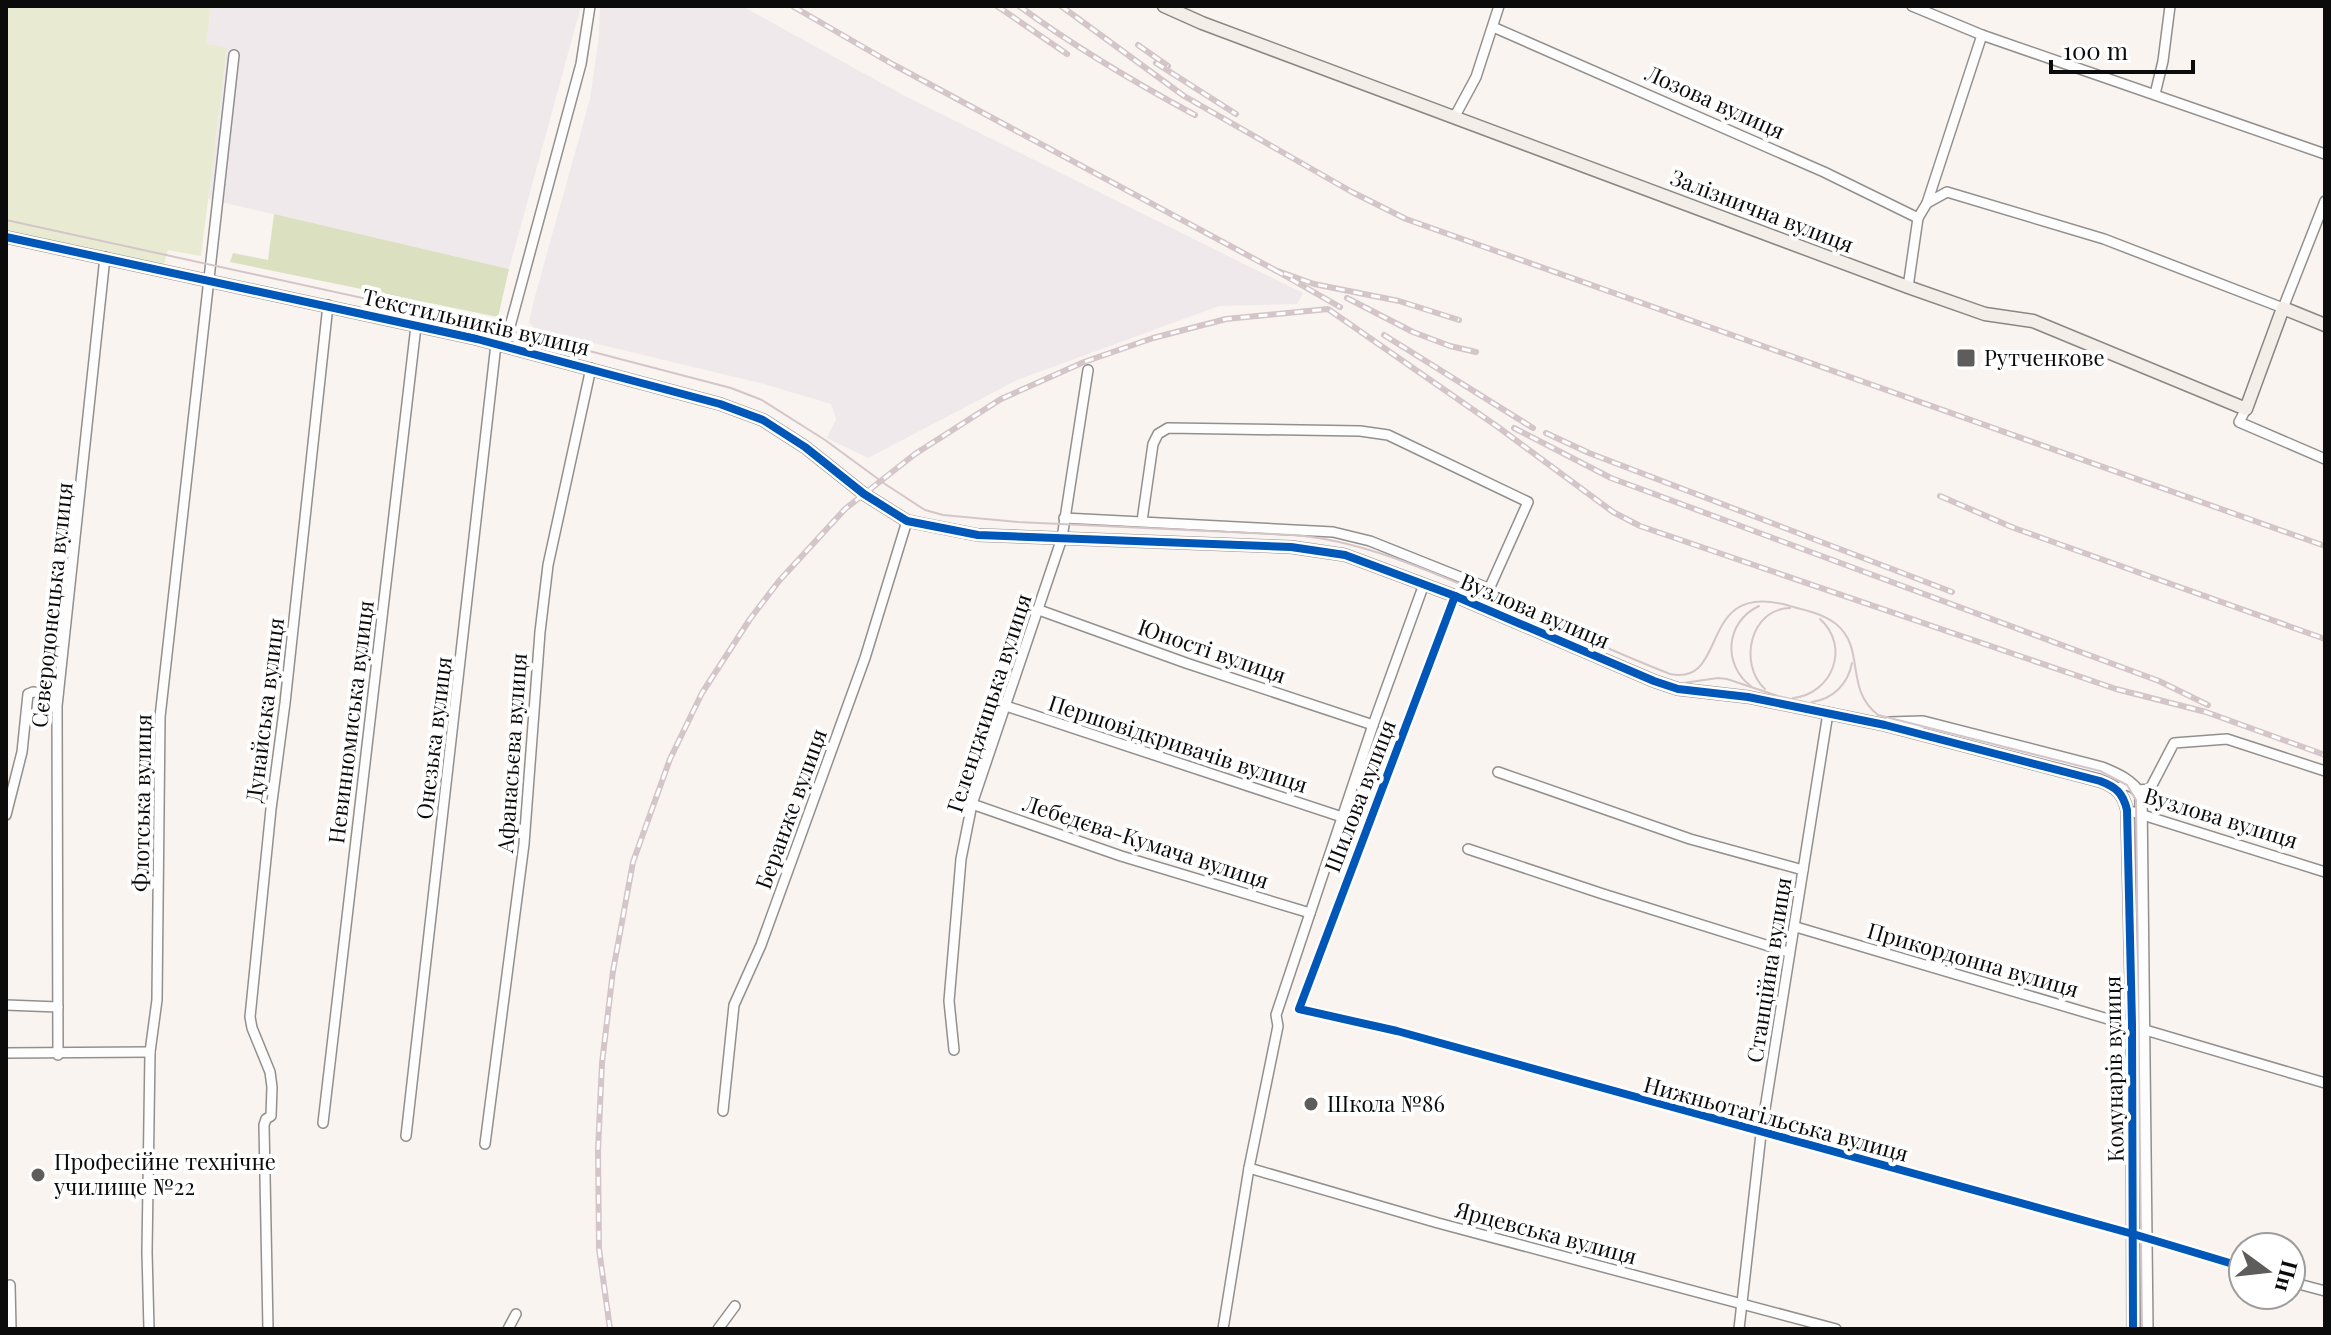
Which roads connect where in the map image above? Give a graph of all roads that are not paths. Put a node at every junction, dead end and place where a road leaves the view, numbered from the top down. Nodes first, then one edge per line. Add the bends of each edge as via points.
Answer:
1 (590, 6) edge
2 (1164, 6) edge
3 (1498, 6) edge
4 (1912, 6) edge
5 (2170, 6) edge
6 (1493, 27) junction
7 (1982, 35) junction
8 (234, 55) dead end
9 (2155, 94) junction
10 (1455, 116) junction
11 (2325, 154) edge
12 (2325, 201) edge
13 (1927, 203) junction
14 (1918, 218) junction
15 (6, 237) edge
16 (105, 257) junction
17 (209, 279) junction
18 (1908, 287) junction
19 (328, 305) junction
20 (2283, 308) junction
21 (2325, 325) edge
22 (416, 326) junction
23 (496, 344) junction
24 (591, 368) junction
25 (1088, 370) dead end
26 (2246, 409) junction
27 (2325, 459) edge
28 (1064, 518) junction
29 (907, 521) junction
30 (1142, 521) junction
31 (1062, 538) junction
32 (1424, 584) junction
33 (1490, 589) junction
34 (1455, 596) junction
35 (1481, 607) junction
36 (1039, 610) junction
37 (58, 694) junction
38 (1003, 705) junction
39 (1828, 713) junction
40 (1373, 725) junction
41 (1885, 725) junction
42 (2325, 771) edge
43 (1498, 772) dead end
44 (2117, 788) junction
45 (2139, 793) junction
46 (972, 804) junction
47 (2127, 810) junction
48 (6, 815) edge
49 (2142, 815) junction
50 (1342, 817) junction
51 (1468, 849) dead end
52 (1803, 870) junction
53 (2325, 872) edge
54 (1310, 913) junction
55 (1796, 927) junction
56 (1788, 952) junction
57 (6, 1005) edge
58 (58, 1007) junction
59 (1299, 1009) joint
60 (2132, 1024) junction
61 (2145, 1028) junction
62 (954, 1050) dead end
63 (150, 1052) junction
64 (6, 1053) edge
65 (58, 1055) junction
66 (2325, 1083) edge
67 (723, 1111) dead end
68 (323, 1123) dead end
69 (1761, 1134) junction
70 (406, 1136) dead end
71 (485, 1144) dead end
72 (1249, 1168) junction
73 (2133, 1234) junction
74 (2146, 1238) junction
75 (2227, 1262) edge
76 (10, 1285) dead end
77 (1742, 1304) junction
78 (735, 1306) dead end
79 (516, 1314) dead end
80 (11, 1329) edge
81 (149, 1329) edge
82 (268, 1329) edge
83 (508, 1329) edge
84 (718, 1329) edge
85 (1223, 1329) edge
86 (1739, 1329) edge
87 (1836, 1329) edge
88 (2133, 1329) edge
89 (2147, 1329) edge

1 - 23 street via 581,64 509,330
2 - 10 main road, Залізнична вулиця
3 - 6 street
4 - 7 street
5 - 9 street
6 - 10 street
6 - 14 street, Лозова вулиця
7 - 9 street
7 - 13 street
8 - 17 street, Флотська вулиця
9 - 11 street
10 - 18 main road, Залізнична вулиця
12 - 20 street
13 - 14 street
13 - 20 street via 1947,192 2104,239
14 - 18 street
15 - 16 street, Текстильників вулиця
16 - 17 street, Текстильників вулиця
16 - 37 street, Сєвєродонецька вулиця
17 - 19 street, Текстильників вулиця
17 - 63 street, Флотська вулиця via 160,717 157,1000
18 - 26 main road, Залізнична вулиця via 1985,314 2033,321
19 - 22 street, Текстильників вулиця
19 - 82 street, Дунайська вулиця via 250,1017 272,1087 271,1116 264,1125
20 - 21 main road
20 - 26 main road
22 - 23 street, Текстильників вулиця
22 - 68 street, Невинномиська вулиця
23 - 24 street, Текстильників вулиця
23 - 70 street, Онезька вулиця
24 - 29 street, Текстильників вулиця via 763,420
24 - 71 street, Афанасьєва вулиця via 548,565 524,844
25 - 28 street, Геленджицька вулиця
26 - 27 street via 2239,422
28 - 30 street
28 - 31 street, Геленджицька вулиця
29 - 31 street, Вузлова вулиця via 978,535
29 - 67 street, Беранже вулиця via 865,658 761,945 734,1005
30 - 33 street via 1333,532 1370,541
30 - 33 street, Вузлова вулиця via 1153,444 1168,428 1388,435 1528,502
31 - 32 street, Вузлова вулиця via 1306,549 1345,555
31 - 36 street, Геленджицька вулиця
32 - 34 street, Вузлова вулиця
32 - 40 street, Шилова вулиця
33 - 35 street, Вузлова вулиця
34 - 35 street, Вузлова вулиця
34 - 59 street, Шилова вулиця
35 - 39 street, Вузлова вулиця via 1666,685
36 - 38 street, Геленджицька вулиця
36 - 40 street, Юності вулиця
37 - 48 street via 28,694 22,752
37 - 58 street, Сєвєродонецька вулиця
38 - 46 street, Геленджицька вулиця
38 - 50 street, Першовідкривачів вулиця
39 - 41 street, Вузлова вулиця
39 - 52 street, Станційна вулиця
40 - 50 street, Шилова вулиця
41 - 44 street, Вузлова вулиця
41 - 45 street, Вузлова вулиця via 1923,722 2102,768
42 - 45 street, Вузлова вулиця via 2227,739 2174,743 2150,789
43 - 52 street via 1690,839
44 - 45 street, Вузлова вулиця via 2127,785
44 - 47 street, Вузлова вулиця
45 - 49 street, Комунарів вулиця
46 - 54 street, Лебедєва-Кумача вулиця
46 - 62 street, Геленджицька вулиця via 961,859 949,1001
47 - 49 street, Вузлова вулиця
47 - 60 street, Комунарів вулиця
49 - 53 street, Вузлова вулиця
49 - 61 street, Комунарів вулиця
50 - 54 street, Шилова вулиця
51 - 56 street
52 - 55 street, Станційна вулиця
54 - 72 street, Шилова вулиця via 1276,1015
55 - 56 street, Станційна вулиця
55 - 60 street, Прикордонна вулиця
56 - 69 street, Станційна вулиця
57 - 58 street
58 - 65 street, Сєвєродонецька вулиця
59 - 69 street, Нижньотагільська вулиця via 1397,1031
60 - 61 street, Прикордонна вулиця
60 - 73 street, Комунарів вулиця
61 - 66 street, Прикордонна вулиця
61 - 74 street, Комунарів вулиця
63 - 65 street
63 - 81 street, Флотська вулиця
64 - 65 street
69 - 73 street, Нижньотагільська вулиця
69 - 77 street, Станційна вулиця
72 - 77 street, Ярцевська вулиця
72 - 85 street, Шилова вулиця
73 - 74 street, Нижньотагільська вулиця
73 - 88 street, Комунарів вулиця
74 - 75 street, Нижньотагільська вулиця
74 - 89 street, Комунарів вулиця
76 - 80 street
77 - 86 street, Станційна вулиця
77 - 87 street, Ярцевська вулиця
78 - 84 street
79 - 83 street

